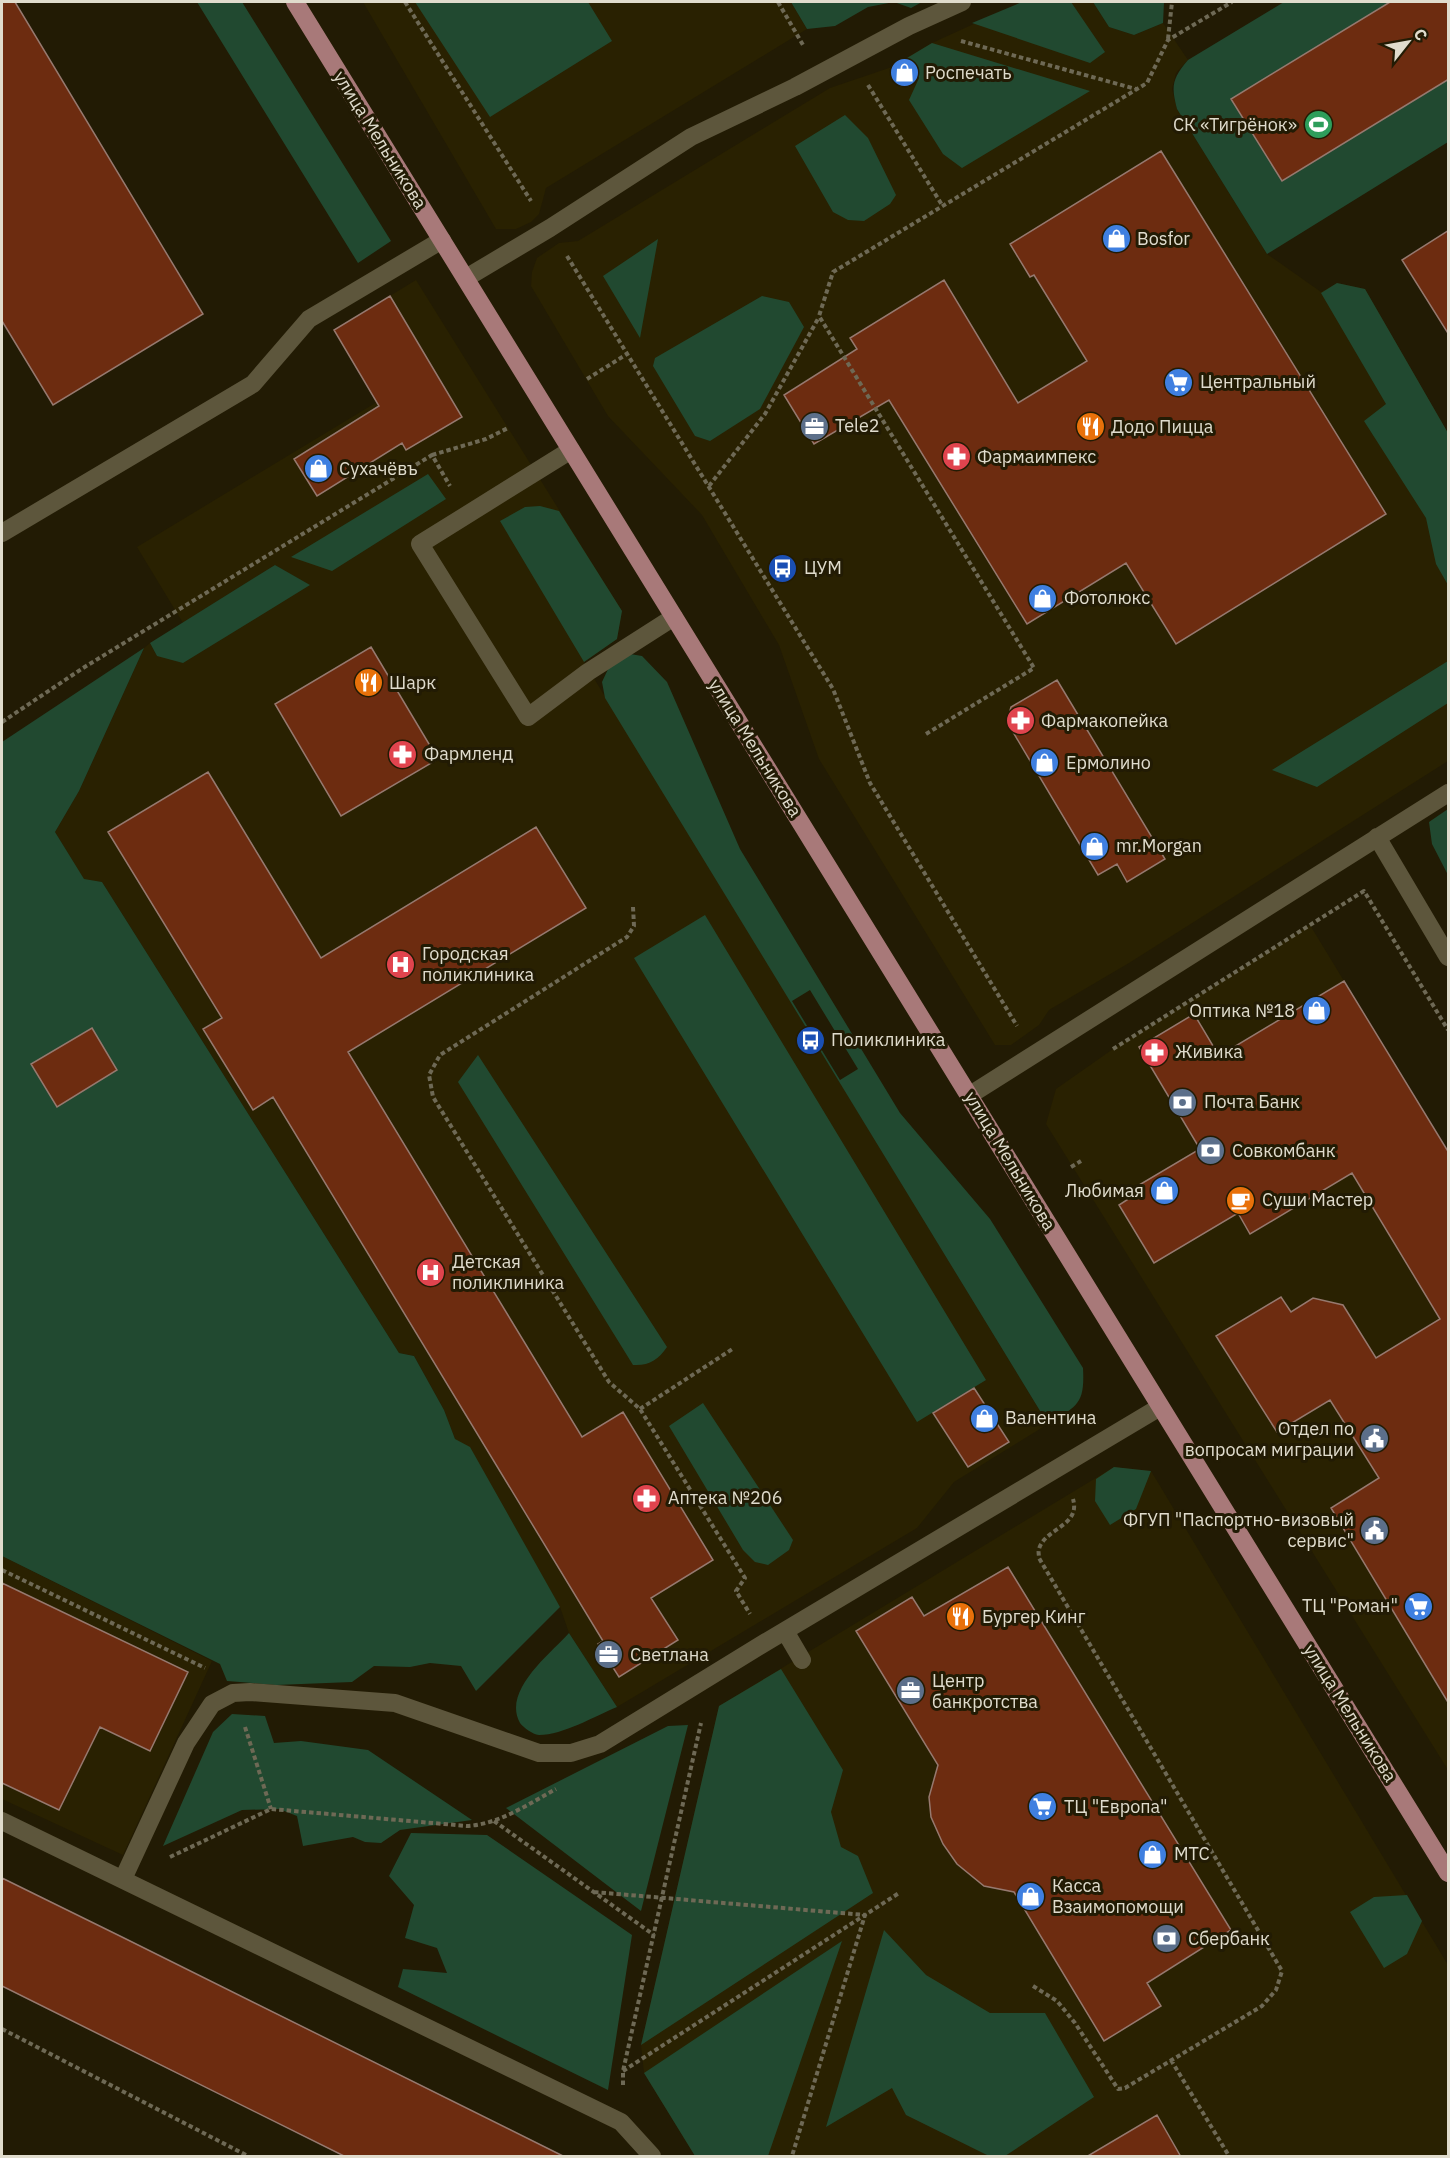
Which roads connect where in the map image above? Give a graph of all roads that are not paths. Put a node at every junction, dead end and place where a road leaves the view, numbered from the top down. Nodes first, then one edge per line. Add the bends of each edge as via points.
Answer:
1 (295, 2) edge
2 (962, 2) edge
3 (442, 240) junction
4 (466, 278) junction
5 (571, 450) junction
6 (2, 533) edge
7 (674, 617) junction
8 (1449, 793) edge
9 (1377, 837) junction
10 (1449, 957) edge
11 (970, 1095) junction
12 (1160, 1407) junction
13 (785, 1631) junction
14 (802, 1659) dead end
15 (2, 1821) edge
16 (1449, 1873) edge
17 (123, 1880) junction
18 (652, 2157) edge

1 - 3 main road, улица Мельникова
2 - 4 street via 691,137
3 - 4 main road, улица Мельникова
3 - 6 street via 309,319 253,384
4 - 5 main road, улица Мельникова
5 - 7 main road, улица Мельникова
5 - 7 street via 420,544 528,717 588,672
7 - 11 main road, улица Мельникова
8 - 9 street
9 - 10 street
9 - 11 street
11 - 12 main road, улица Мельникова
12 - 13 street
12 - 16 main road, улица Мельникова
13 - 14 street
13 - 17 street via 600,1744 571,1753 539,1753 395,1703 233,1693 212,1704 186,1743
15 - 17 street
17 - 18 street via 621,2122

